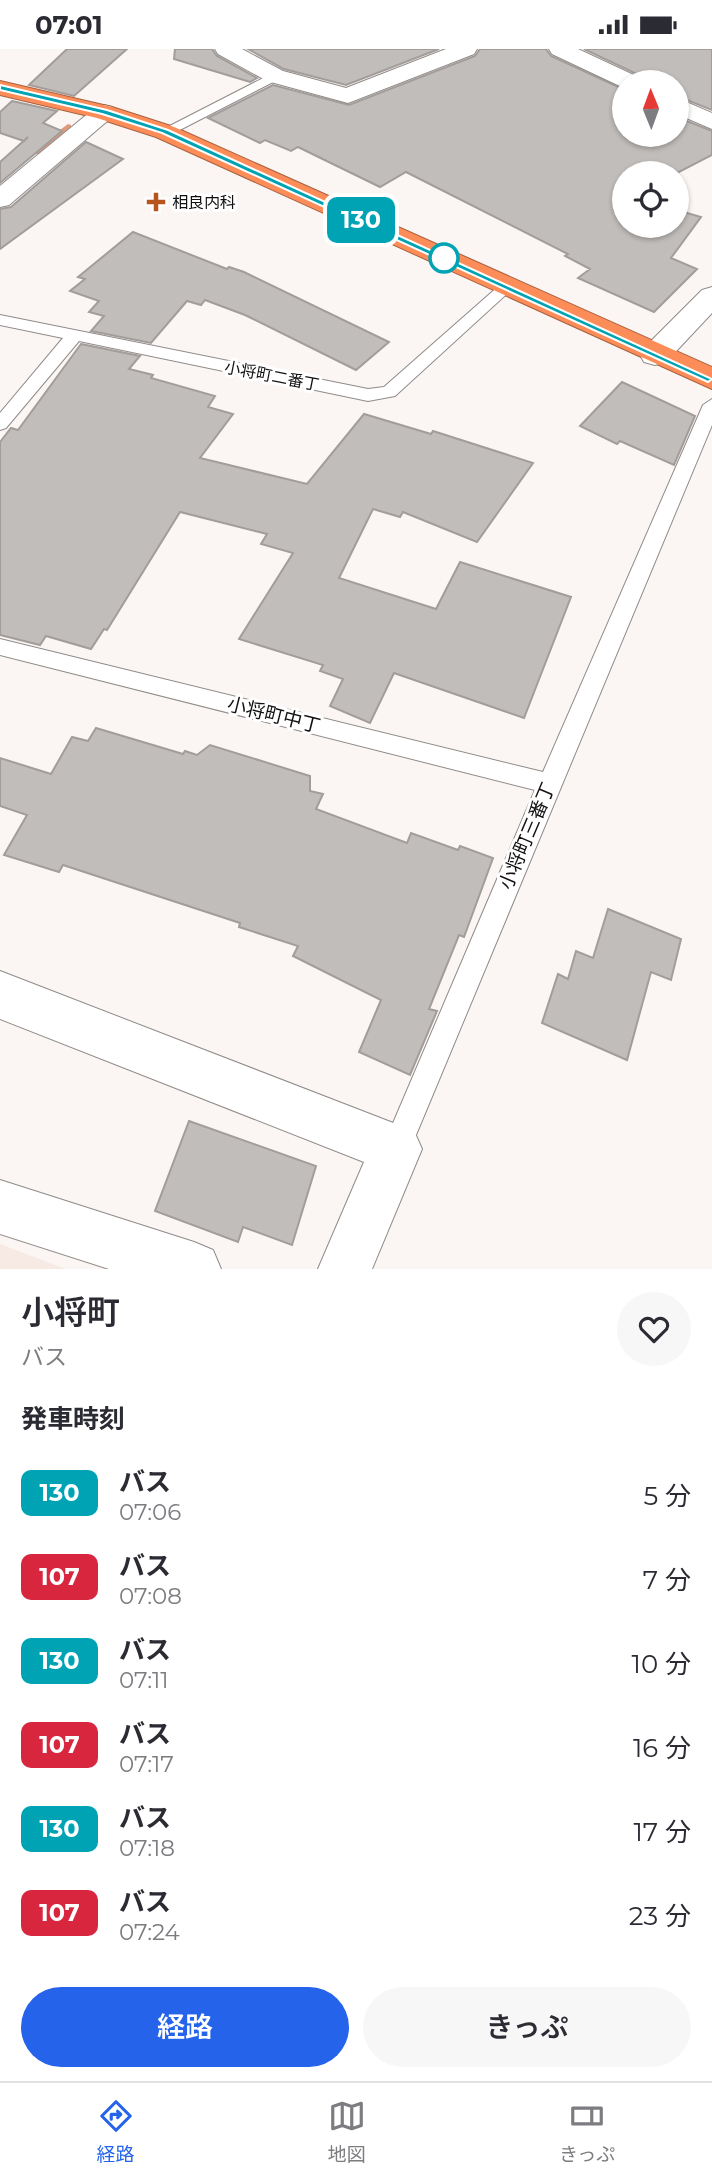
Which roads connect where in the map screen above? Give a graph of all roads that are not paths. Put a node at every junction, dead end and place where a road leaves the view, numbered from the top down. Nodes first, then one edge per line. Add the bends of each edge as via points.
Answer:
1 (226, 49) edge
2 (466, 49) edge
3 (560, 49) edge
4 (612, 74) edge
5 (275, 76) junction
6 (0, 88) edge
7 (690, 111) edge
8 (104, 112) junction
9 (712, 122) edge
10 (165, 132) junction
11 (0, 198) edge
12 (506, 286) junction
13 (712, 296) edge
14 (0, 320) edge
15 (74, 336) junction
16 (655, 355) junction
17 (712, 379) edge
18 (712, 405) edge
19 (0, 424) edge
20 (0, 647) edge
21 (549, 784) junction
22 (0, 995) edge
23 (396, 1149) junction
24 (0, 1207) edge
25 (194, 1269) edge
26 (345, 1269) edge

1 - 5 street
2 - 5 street via 348,96
3 - 4 street
5 - 10 lane
6 - 8 highway
7 - 9 street
8 - 10 highway
8 - 11 street
10 - 12 highway
12 - 15 lane, 小将町二番丁 via 389,392 368,395
12 - 16 highway
13 - 16 street
14 - 15 lane, 小将町二番丁
15 - 19 lane
16 - 17 highway
18 - 21 lane, 小将町三番丁
20 - 21 lane, 小将町中丁
21 - 23 lane, 小将町三番丁
22 - 23 street
23 - 26 street, 小将町三番丁
24 - 25 street

